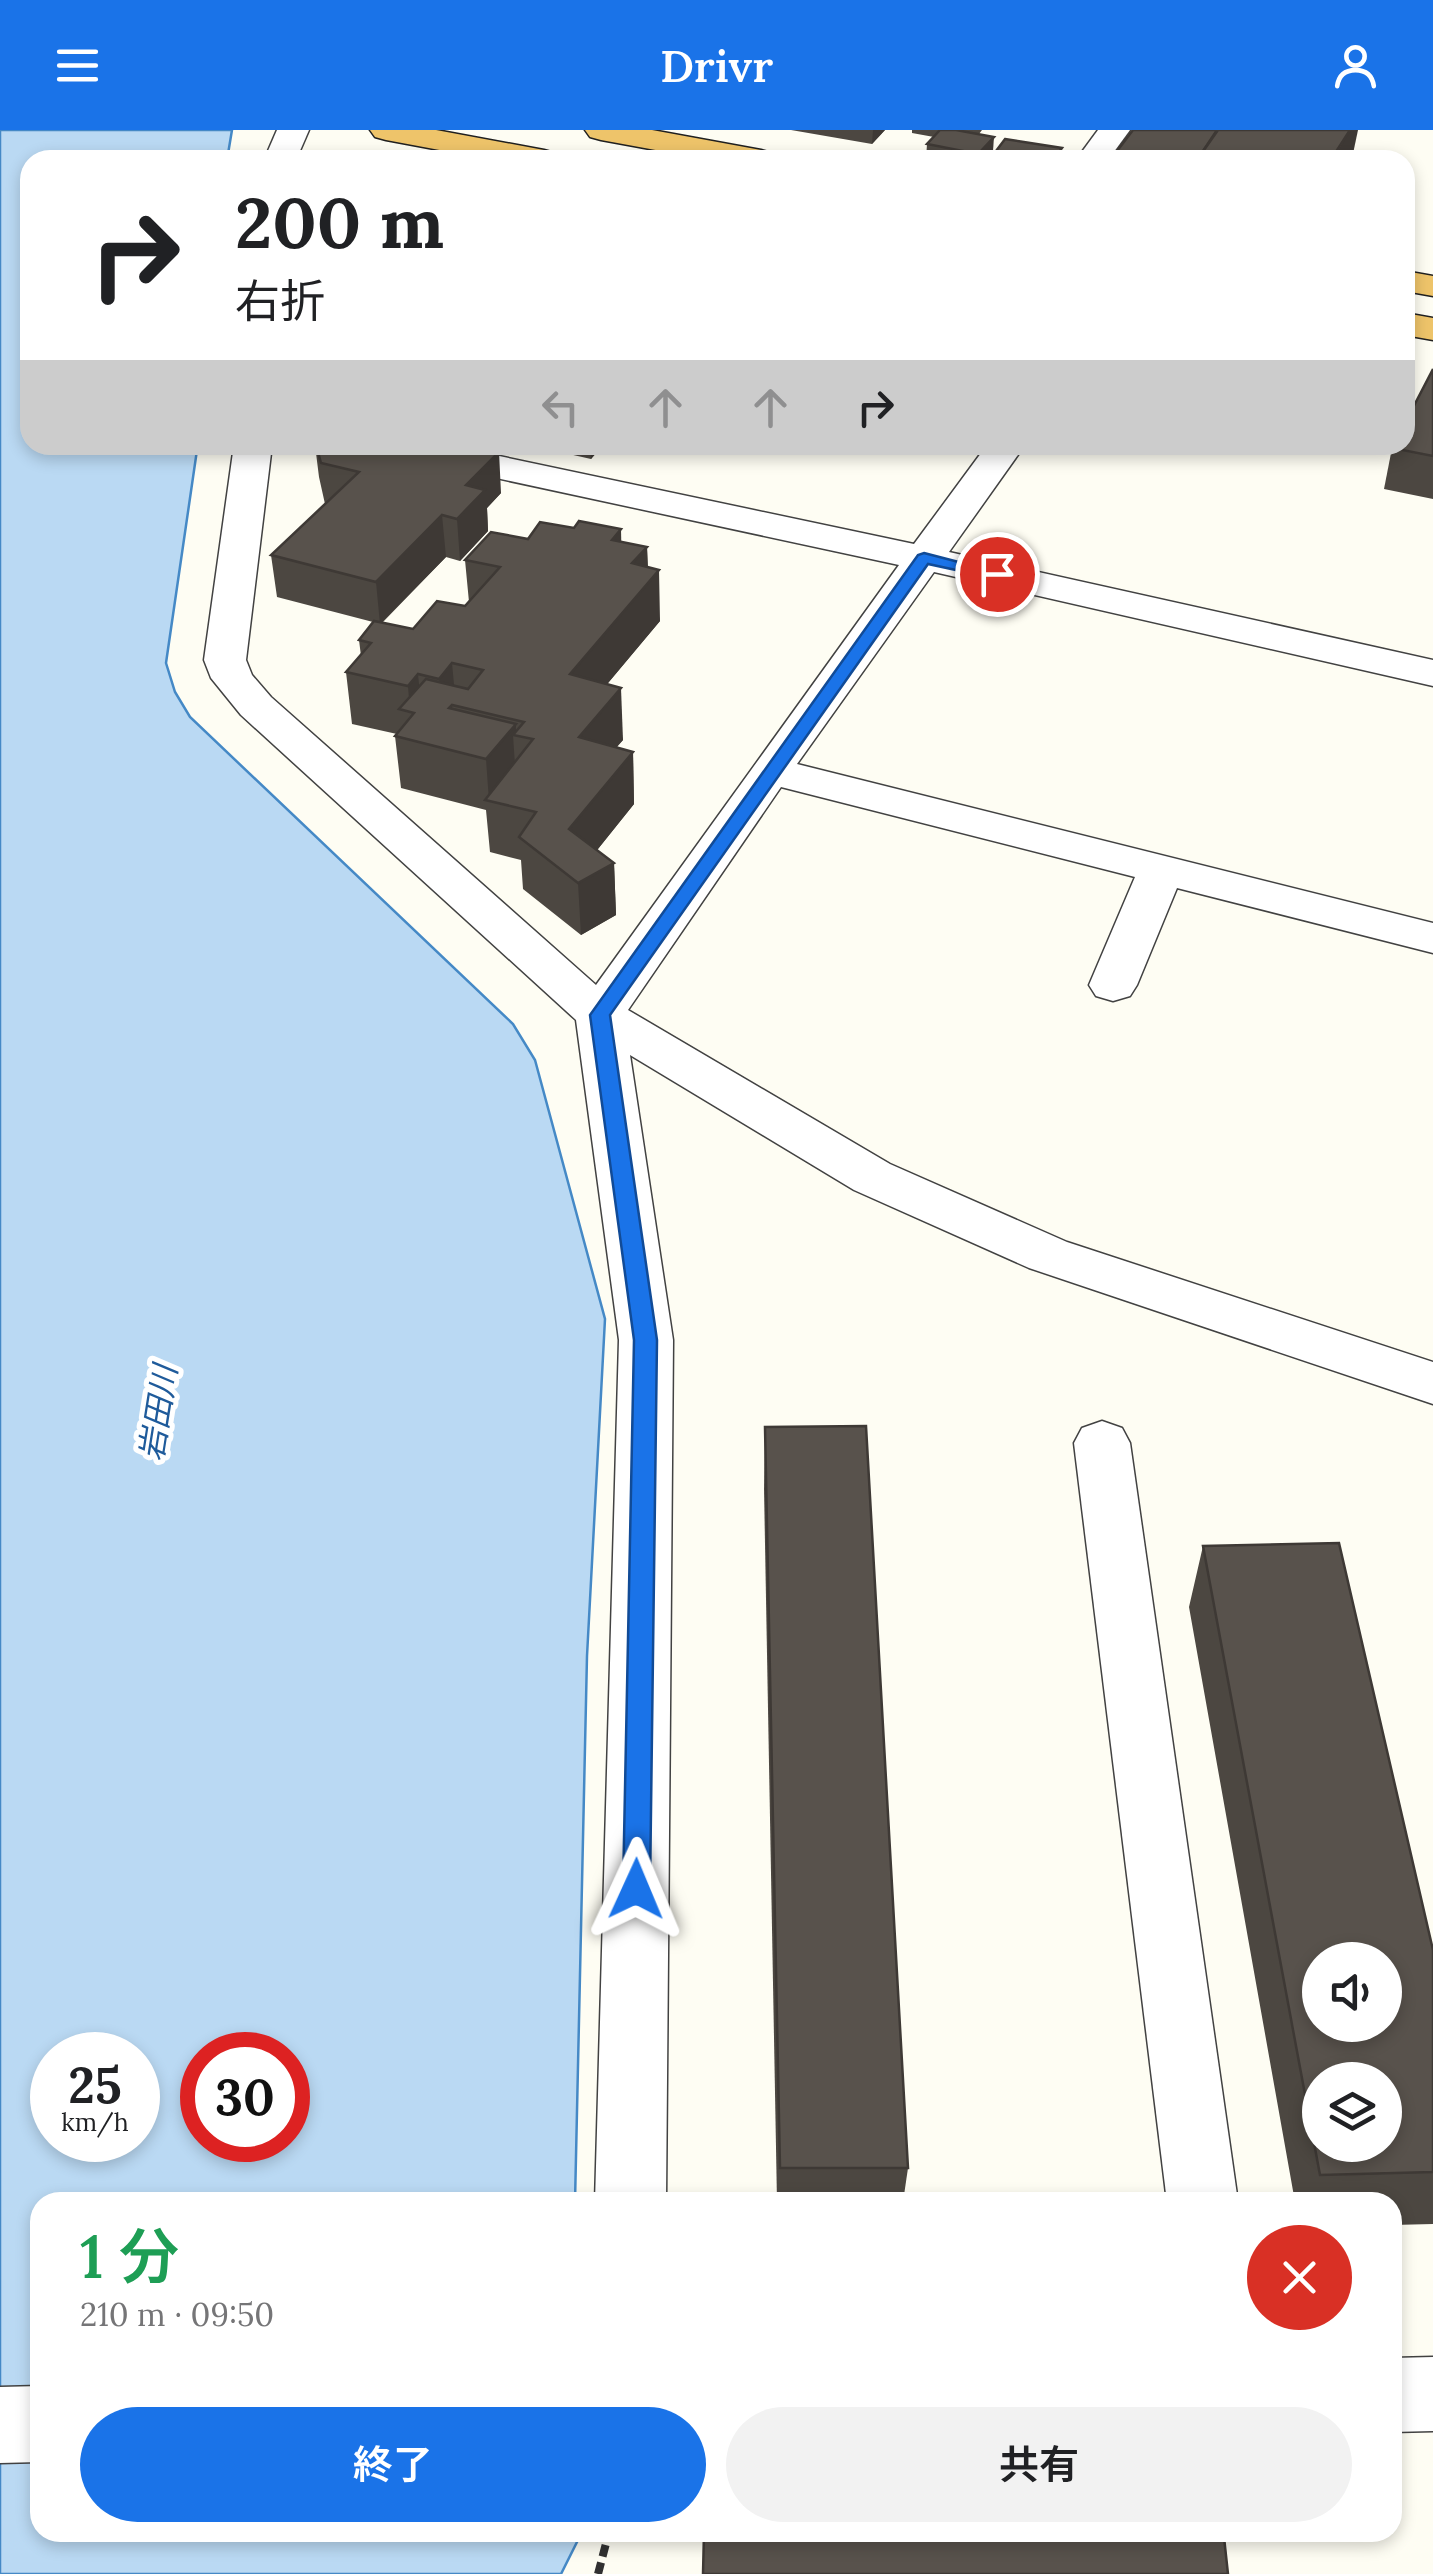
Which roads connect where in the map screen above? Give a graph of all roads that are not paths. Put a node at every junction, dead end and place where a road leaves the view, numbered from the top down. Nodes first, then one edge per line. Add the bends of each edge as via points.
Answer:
1 (386, 130) edge
2 (601, 130) edge
3 (491, 150) edge
4 (708, 150) edge
5 (252, 455) edge
6 (441, 455) edge
7 (999, 455) edge
8 (924, 558) junction
9 (1433, 672) edge
10 (770, 771) junction
11 (1161, 870) junction
12 (1433, 938) edge
13 (1113, 985) dead end
14 (600, 1015) junction
15 (1433, 1383) edge
16 (1102, 1443) dead end
17 (631, 2192) edge
18 (1202, 2192) edge
19 (1433, 2394) edge
20 (1402, 2395) edge
21 (30, 2424) edge
22 (0, 2425) edge

1 - 3 highway
2 - 4 highway
5 - 14 street via 225,660 232,678
6 - 8 street
7 - 8 street
8 - 9 street
8 - 10 street
10 - 11 street
10 - 14 street
11 - 12 street
11 - 13 street
14 - 15 street via 872,1176 1030,1247
14 - 17 street via 646,1340
16 - 18 street
19 - 20 street
21 - 22 street

